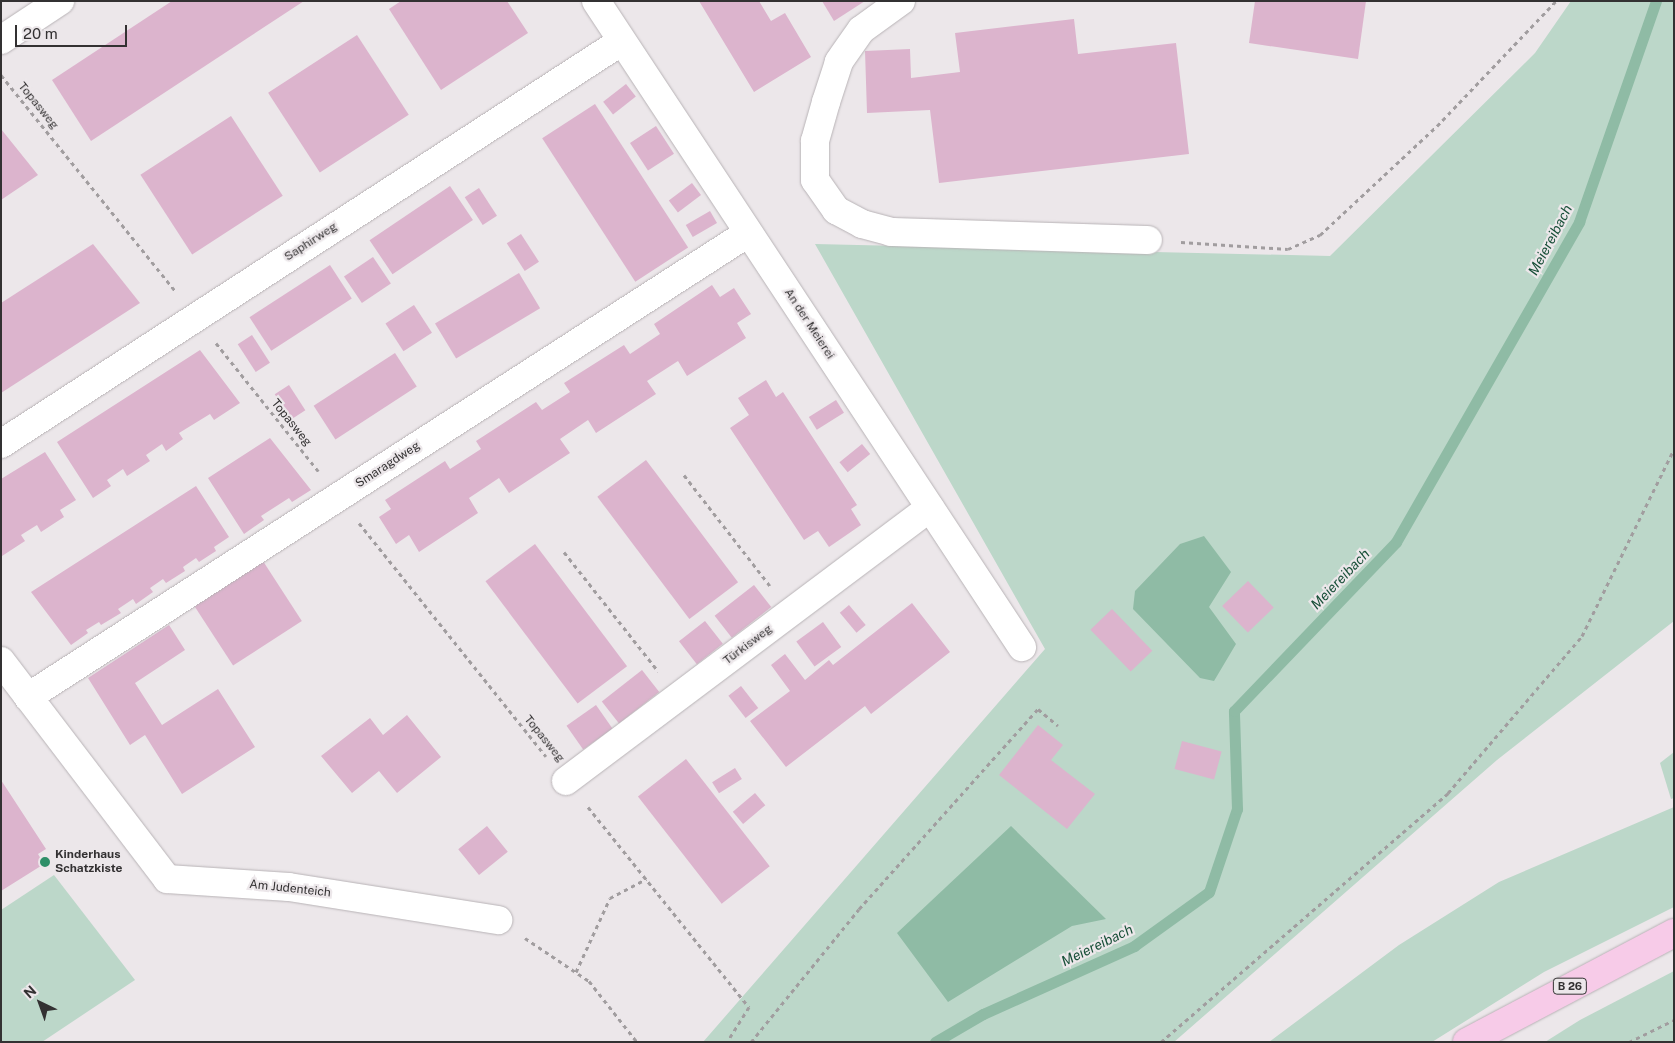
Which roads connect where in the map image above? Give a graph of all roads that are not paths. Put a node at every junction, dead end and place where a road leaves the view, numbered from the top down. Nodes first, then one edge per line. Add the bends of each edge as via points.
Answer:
1 (60, 1) edge
2 (596, 1) edge
3 (900, 1) edge
4 (1, 40) edge
5 (622, 41) junction
6 (748, 233) junction
7 (1148, 240) road end
8 (1, 444) edge
9 (930, 508) junction
10 (1022, 647) dead end
11 (1, 661) edge
12 (28, 697) junction
13 (566, 781) road end
14 (498, 920) road end
15 (1674, 933) edge
16 (1468, 1042) edge

1 - 4 street
2 - 5 street, An der Meierei
3 - 7 street via 861,30 839,62 826,102 816,141 815,180 836,210 862,224 891,232
5 - 6 street, An der Meierei
5 - 8 street, Saphirweg
6 - 9 street, An der Meierei
6 - 12 street, Smaragdweg
9 - 10 street, An der Meierei
9 - 13 street, Türkisweg
11 - 12 street, Am Judenteich
12 - 14 street, Am Judenteich via 167,879 289,887
15 - 16 main road, B 26

